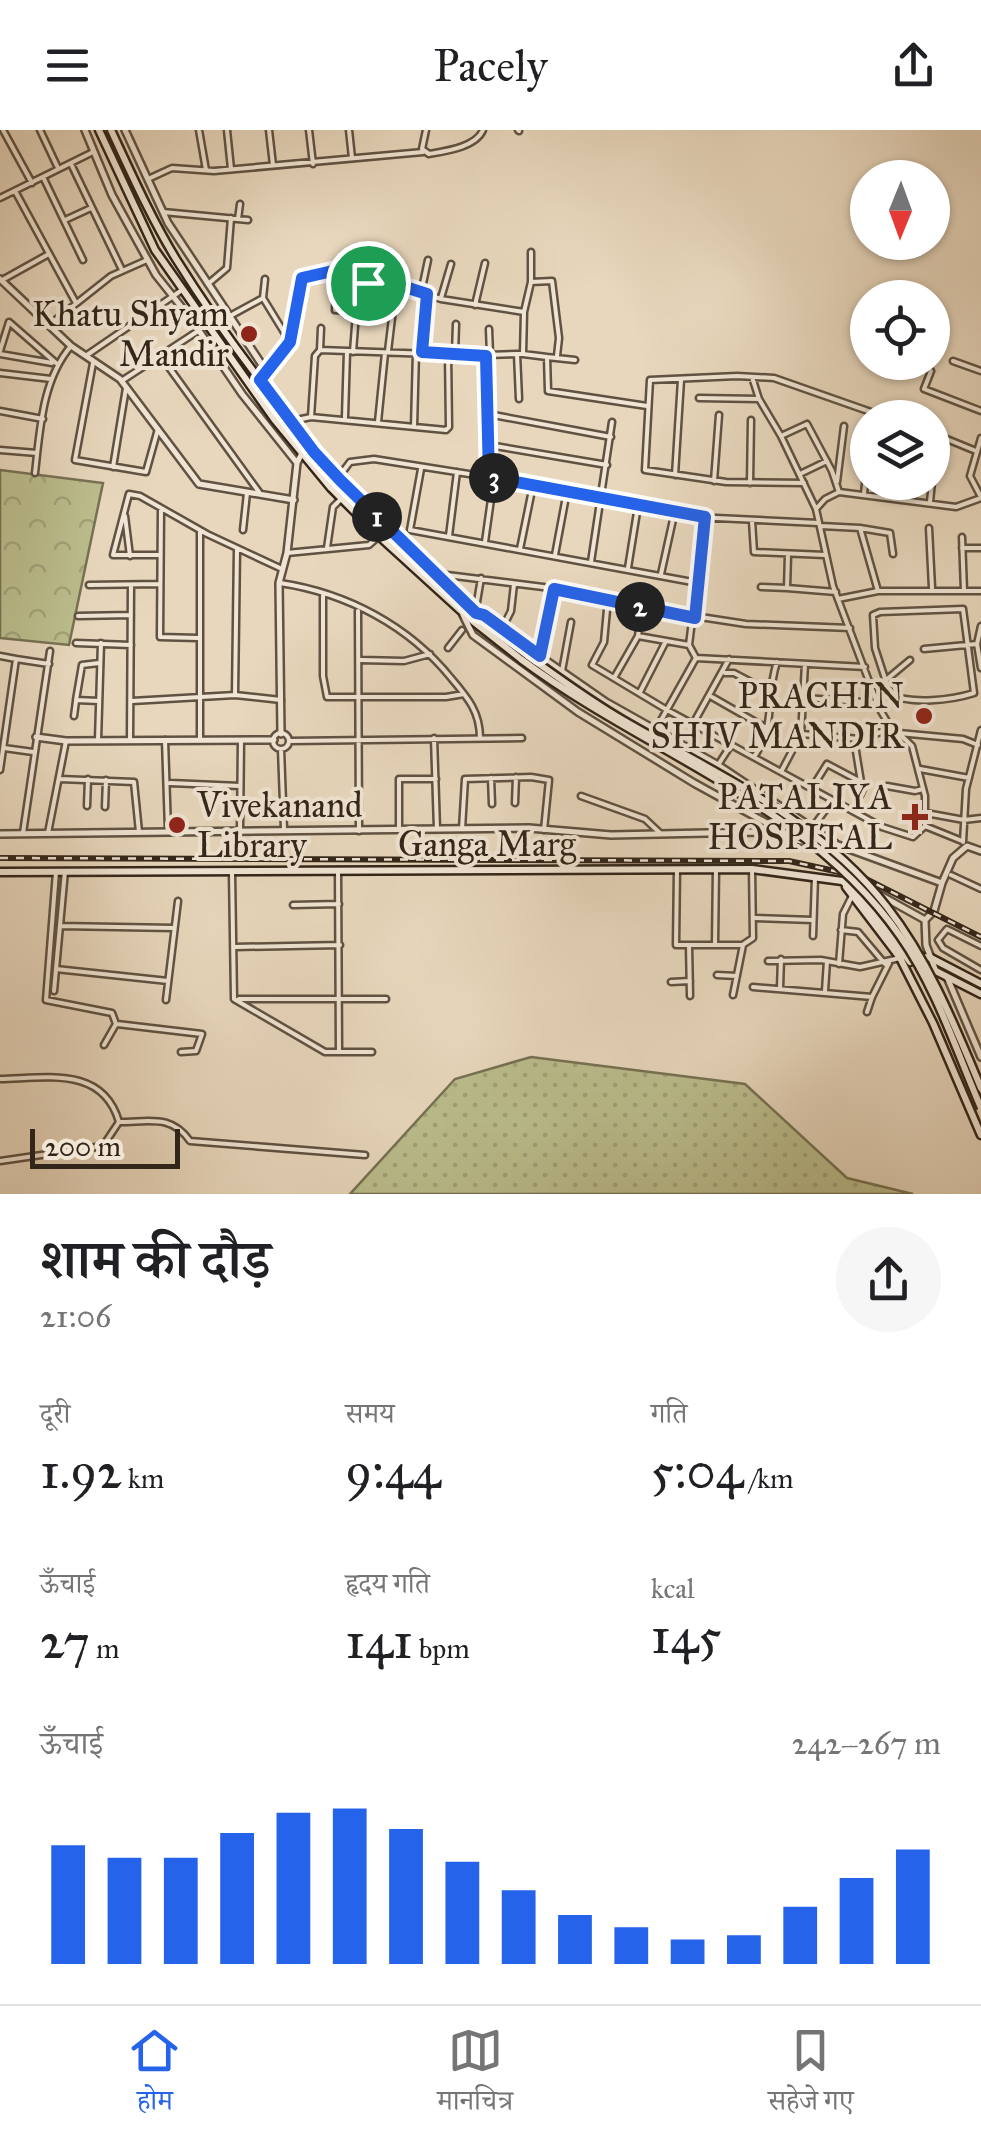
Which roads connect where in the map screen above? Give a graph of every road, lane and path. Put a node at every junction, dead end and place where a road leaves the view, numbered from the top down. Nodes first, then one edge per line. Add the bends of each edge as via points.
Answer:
1 (2, 130) edge
2 (40, 130) edge
3 (85, 130) edge
4 (99, 130) edge
5 (110, 130) edge
6 (124, 130) edge
7 (199, 130) edge
8 (227, 130) edge
9 (270, 130) edge
10 (310, 130) edge
11 (349, 130) edge
12 (426, 130) edge
13 (484, 130) edge
14 (94, 152) junction
15 (424, 152) junction
16 (352, 158) junction
17 (70, 164) junction
18 (313, 164) junction
19 (274, 166) junction
20 (58, 168) junction
21 (231, 170) junction
22 (207, 171) junction
23 (43, 178) junction
24 (148, 179) junction
25 (32, 183) junction
26 (15, 190) junction
27 (0, 198) edge
28 (240, 204) dead end
29 (91, 208) junction
30 (163, 212) junction
31 (235, 219) junction
32 (65, 220) junction
33 (248, 220) dead end
34 (532, 252) dead end
35 (47, 255) junction
36 (83, 260) dead end
37 (147, 260) junction
38 (428, 260) dead end
39 (485, 263) dead end
40 (451, 264) dead end
41 (122, 270) junction
42 (337, 270) junction
43 (265, 279) dead end
44 (1, 280) edge
45 (530, 282) junction
46 (208, 284) junction
47 (396, 286) junction
48 (182, 290) junction
49 (424, 294) junction
50 (172, 296) junction
51 (263, 298) junction
52 (441, 299) junction
53 (76, 303) junction
54 (475, 305) junction
55 (524, 312) junction
56 (356, 313) junction
57 (392, 315) junction
58 (230, 317) junction
59 (456, 324) dead end
60 (49, 325) junction
61 (321, 328) dead end
62 (198, 330) junction
63 (489, 330) dead end
64 (290, 342) junction
65 (71, 346) junction
66 (320, 350) junction
67 (0, 352) edge
68 (350, 352) junction
69 (387, 352) junction
70 (419, 352) junction
71 (448, 354) junction
72 (455, 354) junction
73 (520, 354) junction
74 (160, 355) junction
75 (488, 355) junction
76 (85, 356) junction
77 (547, 356) junction
78 (557, 356) junction
79 (576, 360) dead end
80 (953, 361) dead end
81 (93, 362) junction
82 (56, 364) junction
83 (981, 371) edge
84 (0, 373) edge
85 (268, 374) junction
86 (752, 377) junction
87 (50, 379) junction
88 (260, 380) junction
89 (681, 380) junction
90 (927, 380) edge
91 (121, 381) junction
92 (126, 388) junction
93 (698, 398) dead end
94 (519, 399) dead end
95 (759, 399) junction
96 (850, 405) edge
97 (648, 406) junction
98 (981, 410) edge
99 (0, 411) edge
100 (488, 414) junction
101 (718, 415) dead end
102 (311, 417) junction
103 (43, 419) junction
104 (345, 419) junction
105 (752, 420) dead end
106 (292, 421) junction
107 (378, 422) junction
108 (612, 422) dead end
109 (844, 426) dead end
110 (414, 427) junction
111 (158, 429) junction
112 (781, 436) junction
113 (611, 437) junction
114 (981, 438) edge
115 (950, 440) edge
116 (489, 445) junction
117 (0, 450) edge
118 (976, 450) junction
119 (37, 453) junction
120 (302, 453) junction
121 (827, 461) junction
122 (297, 463) junction
123 (607, 464) junction
124 (113, 468) junction
125 (421, 468) junction
126 (457, 472) junction
127 (35, 473) dead end
128 (675, 475) junction
129 (799, 475) junction
130 (491, 477) junction
131 (340, 480) junction
132 (714, 481) junction
133 (837, 482) junction
134 (750, 483) junction
135 (804, 483) junction
136 (532, 485) junction
137 (567, 490) junction
138 (839, 492) junction
139 (247, 493) junction
140 (850, 493) edge
141 (262, 495) junction
142 (341, 498) junction
143 (603, 498) junction
144 (981, 498) edge
145 (294, 500) junction
146 (912, 500) edge
147 (930, 502) joint
148 (638, 506) junction
149 (162, 508) junction
150 (816, 509) junction
151 (124, 512) junction
152 (675, 514) junction
153 (705, 517) junction
154 (752, 521) junction
155 (819, 524) junction
156 (860, 528) junction
157 (929, 528) dead end
158 (200, 530) junction
159 (243, 530) dead end
160 (410, 530) junction
161 (393, 534) junction
162 (380, 536) junction
163 (448, 536) junction
164 (962, 537) dead end
165 (485, 542) junction
166 (327, 548) junction
167 (962, 548) junction
168 (981, 548) edge
169 (237, 549) junction
170 (520, 549) junction
171 (286, 553) junction
172 (893, 554) dead end
173 (159, 555) junction
174 (555, 555) junction
175 (788, 555) junction
176 (825, 555) junction
177 (130, 556) junction
178 (591, 562) junction
179 (628, 568) junction
180 (282, 570) junction
181 (661, 574) junction
182 (448, 575) dead end
183 (481, 578) junction
184 (698, 582) junction
185 (279, 583) junction
186 (89, 584) dead end
187 (160, 584) junction
188 (514, 584) junction
189 (130, 585) junction
190 (760, 587) dead end
191 (787, 588) junction
192 (554, 589) junction
193 (932, 591) junction
194 (964, 591) junction
195 (981, 591) edge
196 (836, 592) junction
197 (878, 592) junction
198 (323, 594) junction
199 (608, 598) junction
200 (838, 600) junction
201 (478, 602) dead end
202 (642, 608) junction
203 (358, 609) junction
204 (463, 614) junction
205 (131, 615) junction
206 (78, 616) dead end
207 (695, 618) junction
208 (571, 622) dead end
209 (981, 626) edge
210 (850, 628) junction
211 (462, 630) dead end
212 (499, 633) junction
213 (638, 636) junction
214 (198, 638) junction
215 (666, 641) junction
216 (481, 642) junction
217 (76, 643) dead end
218 (101, 643) junction
219 (967, 643) junction
220 (977, 644) junction
221 (131, 645) junction
222 (689, 645) junction
223 (448, 648) dead end
224 (924, 650) dead end
225 (50, 651) dead end
226 (430, 654) junction
227 (980, 654) edge
228 (0, 656) edge
229 (540, 656) junction
230 (525, 658) junction
231 (696, 658) junction
232 (16, 659) junction
233 (729, 659) junction
234 (358, 660) junction
235 (910, 660) dead end
236 (777, 662) junction
237 (49, 664) junction
238 (101, 664) junction
239 (805, 664) junction
240 (866, 666) junction
241 (981, 668) edge
242 (562, 671) junction
243 (724, 672) junction
244 (614, 678) junction
245 (886, 680) junction
246 (640, 692) junction
247 (770, 692) junction
248 (464, 694) junction
249 (890, 694) junction
250 (236, 695) junction
251 (358, 696) junction
252 (710, 696) junction
253 (198, 698) junction
254 (804, 698) junction
255 (76, 700) junction
256 (280, 700) junction
257 (98, 701) junction
258 (130, 701) junction
259 (877, 702) junction
260 (667, 710) junction
261 (74, 716) dead end
262 (694, 724) junction
263 (893, 728) junction
264 (768, 730) junction
265 (981, 730) edge
266 (655, 731) junction
267 (899, 733) junction
268 (282, 734) junction
269 (801, 734) junction
270 (36, 737) junction
271 (434, 738) junction
272 (480, 738) junction
273 (522, 738) dead end
274 (200, 739) junction
275 (854, 739) junction
276 (98, 740) junction
277 (165, 740) junction
278 (241, 740) junction
279 (274, 740) junction
280 (357, 740) junction
281 (66, 741) junction
282 (130, 741) junction
283 (289, 741) junction
284 (731, 745) junction
285 (978, 745) junction
286 (4, 748) junction
287 (281, 749) junction
288 (33, 752) junction
289 (754, 757) junction
290 (718, 765) junction
291 (917, 769) junction
292 (0, 770) edge
293 (781, 772) junction
294 (516, 777) junction
295 (436, 778) junction
296 (492, 778) junction
297 (969, 778) junction
298 (60, 779) junction
299 (88, 779) junction
300 (106, 780) junction
301 (861, 782) junction
302 (168, 784) junction
303 (240, 786) junction
304 (887, 786) dead end
305 (812, 788) junction
306 (923, 789) junction
307 (581, 796) dead end
308 (833, 800) junction
309 (515, 803) dead end
310 (492, 804) dead end
311 (87, 806) dead end
312 (106, 807) dead end
313 (854, 812) junction
314 (925, 813) junction
315 (981, 818) edge
316 (964, 820) junction
317 (925, 826) junction
318 (814, 829) junction
319 (284, 830) junction
320 (400, 830) junction
321 (436, 830) junction
322 (462, 830) junction
323 (544, 830) junction
324 (168, 831) junction
325 (359, 831) junction
326 (139, 832) junction
327 (240, 832) junction
328 (23, 833) junction
329 (48, 833) junction
330 (0, 834) edge
331 (661, 834) junction
332 (801, 842) junction
333 (964, 844) junction
334 (838, 845) junction
335 (981, 851) edge
336 (752, 868) junction
337 (677, 869) junction
338 (716, 869) junction
339 (232, 870) junction
340 (338, 870) junction
341 (0, 872) edge
342 (61, 872) junction
343 (951, 876) dead end
344 (815, 877) junction
345 (842, 880) junction
346 (942, 882) junction
347 (981, 889) edge
348 (852, 896) junction
349 (178, 901) dead end
350 (339, 904) junction
351 (293, 906) dead end
352 (755, 918) junction
353 (813, 920) junction
354 (925, 920) junction
355 (60, 926) junction
356 (174, 928) junction
357 (842, 930) junction
358 (813, 936) dead end
359 (716, 944) junction
360 (744, 944) junction
361 (340, 945) junction
362 (689, 945) junction
363 (981, 946) edge
364 (234, 948) junction
365 (931, 958) junction
366 (782, 959) junction
367 (904, 960) junction
368 (768, 961) dead end
369 (827, 961) junction
370 (887, 963) junction
371 (838, 964) junction
372 (56, 969) junction
373 (934, 969) junction
374 (947, 970) junction
375 (981, 970) edge
376 (718, 975) dead end
377 (736, 976) junction
378 (168, 981) junction
379 (670, 982) dead end
380 (690, 982) junction
381 (981, 984) edge
382 (753, 987) dead end
383 (780, 988) junction
384 (54, 990) dead end
385 (825, 991) junction
386 (981, 994) edge
387 (733, 995) dead end
388 (690, 996) dead end
389 (872, 997) junction
390 (339, 998) junction
391 (234, 999) junction
392 (386, 999) dead end
393 (166, 1000) dead end
394 (867, 1012) dead end
395 (116, 1024) junction
396 (104, 1045) dead end
397 (181, 1052) dead end
398 (339, 1052) junction
399 (372, 1052) dead end
400 (981, 1057) edge
401 (0, 1079) edge
402 (981, 1088) edge
403 (981, 1108) edge
404 (119, 1122) junction
405 (981, 1135) edge
406 (365, 1156) dead end
407 (0, 1161) edge

1 - 25 street
2 - 20 street
3 - 14 street
4 - 48 main road via 155,250
5 - 88 main road via 176,259
6 - 24 street
7 - 22 street
8 - 21 street
9 - 19 street
10 - 18 street
11 - 16 street
12 - 15 street
13 - 15 street via 470,144
14 - 17 street
14 - 37 street
15 - 16 street
16 - 18 street
17 - 20 street
17 - 29 street
18 - 19 street
19 - 21 street
20 - 23 street
21 - 22 street
22 - 24 street via 172,168
23 - 25 street
23 - 32 street
24 - 30 street
25 - 26 street
26 - 27 street
26 - 35 street
28 - 31 street
29 - 32 street
29 - 41 street
30 - 31 street
30 - 46 street
31 - 33 street
31 - 46 street via 228,268
32 - 36 street
34 - 45 street
35 - 44 street
35 - 53 street
37 - 41 street
37 - 50 street
38 - 49 street
39 - 54 street
40 - 52 street
41 - 53 street
42 - 47 street via 365,270 368,283
42 - 56 street via 334,308
42 - 64 street via 302,278
43 - 51 street
44 - 60 street
45 - 55 street
45 - 78 street via 552,281
46 - 58 street
47 - 49 street
47 - 57 street
48 - 50 street
48 - 120 main road
49 - 52 street
49 - 70 street
50 - 62 street
50 - 76 street
51 - 58 street
51 - 64 street
52 - 54 street
53 - 60 street
54 - 55 street
55 - 73 street
56 - 57 street
56 - 68 street
57 - 69 street
58 - 85 street
59 - 72 street
60 - 65 street
61 - 66 street
62 - 74 street
62 - 122 street
63 - 75 street
64 - 85 street
65 - 76 street
65 - 82 street
66 - 68 street
66 - 102 street
67 - 82 street
67 - 82 street via 9,322
68 - 69 street
68 - 104 street
69 - 70 street
69 - 107 street
70 - 71 street
70 - 110 street
71 - 72 street
71 - 110 street via 449,429
72 - 75 street
73 - 75 street
73 - 77 street
73 - 94 street
74 - 91 street
74 - 141 street
75 - 100 street
76 - 81 street
77 - 78 street
77 - 97 street via 548,390
78 - 79 street
80 - 83 street
81 - 91 street
81 - 124 street via 75,460
82 - 87 street
84 - 87 street
85 - 88 street
86 - 89 street
86 - 95 street
86 - 96 street via 774,378
87 - 103 street
88 - 106 main road
89 - 97 street via 650,380
89 - 128 street
90 - 98 street via 924,389
91 - 92 street
92 - 111 street
92 - 124 street
93 - 95 street
95 - 112 street
97 - 128 street via 643,468
99 - 103 street
100 - 113 street
100 - 116 street
101 - 132 street
102 - 104 street
102 - 106 street
103 - 119 street
104 - 107 street
105 - 134 street
106 - 131 main road
107 - 110 street
108 - 113 street
109 - 133 street
111 - 124 street via 146,472
111 - 139 street via 199,484
112 - 121 street via 807,424
112 - 129 street
113 - 123 street
114 - 118 street
115 - 118 street
116 - 123 street
116 - 130 street
117 - 119 street
118 - 144 street via 970,476
119 - 127 street
120 - 122 street
120 - 142 main road
121 - 129 street
121 - 133 street
122 - 145 street
123 - 143 street
125 - 126 street
125 - 131 street via 359,459 342,470
125 - 160 street
126 - 130 street
126 - 163 street
128 - 132 street
129 - 135 street
130 - 136 street
130 - 165 street
131 - 161 main road
132 - 134 street
133 - 138 street
134 - 135 street
135 - 150 street
136 - 137 street
136 - 170 street
137 - 143 street
137 - 174 street
138 - 140 street
138 - 150 street
139 - 141 street
139 - 159 street
141 - 145 street
142 - 162 main road
142 - 166 street via 333,508
143 - 148 street
143 - 178 street
144 - 147 street via 956,507
145 - 171 street
146 - 147 street
148 - 152 street
148 - 179 street
149 - 151 street via 133,493
149 - 158 street
149 - 173 street
150 - 155 street
151 - 177 street
151 - 177 street via 113,555
152 - 153 street
152 - 181 street
153 - 154 street
153 - 184 street
154 - 155 street
154 - 175 street via 752,550
155 - 156 street
155 - 176 street
156 - 172 street via 890,533
156 - 197 street
157 - 193 street
158 - 169 street
158 - 214 street
160 - 161 street
160 - 163 street
161 - 212 main road
162 - 166 street via 369,546
162 - 204 main road
163 - 165 street
164 - 167 street
165 - 170 street
166 - 171 street
167 - 168 street
167 - 194 street
169 - 180 street
169 - 250 street
170 - 174 street
171 - 180 street
173 - 177 street
173 - 187 street
174 - 178 street
175 - 176 street
175 - 191 street
176 - 196 street
178 - 179 street
179 - 181 street
180 - 185 street
181 - 184 street
182 - 183 street
183 - 188 street
183 - 201 street
184 - 207 street
185 - 198 street
185 - 256 street
186 - 189 street
187 - 189 street
187 - 214 street via 160,638
188 - 192 street
188 - 212 street via 511,611
189 - 205 street
190 - 191 street
191 - 196 street
192 - 199 street
192 - 229 street
193 - 194 street
193 - 197 street
194 - 195 street
196 - 200 street
197 - 200 street
198 - 203 street
198 - 251 street via 324,694
199 - 202 street
199 - 244 street via 604,642 592,664
200 - 210 street
202 - 207 street
202 - 213 street
203 - 226 street via 396,625
203 - 234 street
204 - 212 main road
204 - 216 street
205 - 206 street
205 - 221 street
207 - 210 street
207 - 222 street
208 - 242 street
209 - 220 street
210 - 240 street
211 - 223 street
212 - 216 main road
212 - 229 street
212 - 230 main road
213 - 215 street
213 - 244 street
214 - 253 street
215 - 222 street
215 - 246 street
216 - 332 street via 644,754
217 - 218 street
218 - 221 street
218 - 238 street
219 - 220 street
219 - 224 street
219 - 245 street via 959,607 876,612 871,619
219 - 249 street via 971,695 926,700
220 - 227 street
221 - 258 street
222 - 231 street
225 - 237 street
226 - 234 street
226 - 248 street
227 - 241 street
228 - 232 street
229 - 242 street
230 - 402 main road, bridge via 798,822 848,864 916,950
230 - 403 main road, bridge via 592,709 758,805 826,852 863,888 910,950
231 - 233 street
231 - 260 street
232 - 237 street
232 - 286 street
233 - 236 street
233 - 243 street
234 - 251 street
235 - 245 street
236 - 239 street
236 - 247 street
237 - 270 street
238 - 255 street via 82,666
238 - 257 street
239 - 240 street
239 - 254 street
240 - 259 street
242 - 266 street
243 - 247 street
243 - 252 street
244 - 246 street
245 - 249 street
246 - 260 street
247 - 264 street
248 - 251 street
248 - 272 street via 480,722
249 - 259 street
250 - 253 street
250 - 256 street
251 - 280 street
252 - 262 street
252 - 264 street
253 - 258 street
253 - 274 street
254 - 259 street
254 - 269 street
255 - 257 street
255 - 261 street
256 - 268 street
257 - 276 street
258 - 282 street
259 - 263 street
260 - 262 street
260 - 266 street
262 - 284 street
263 - 267 street
263 - 275 street
264 - 289 street
265 - 285 street
266 - 290 street
267 - 285 street
267 - 291 street via 912,746
268 - 279 street
268 - 283 street
269 - 275 street
269 - 293 street
270 - 281 street
270 - 288 street
271 - 272 street
271 - 280 street
271 - 295 street
272 - 273 street
274 - 277 street
274 - 278 street
275 - 301 street
276 - 281 street
276 - 282 street
277 - 282 street
277 - 302 street
278 - 279 street
278 - 303 street
279 - 287 street
280 - 283 street
280 - 325 street
281 - 298 street
283 - 287 street
284 - 289 street
284 - 290 street
285 - 297 street
286 - 288 street
286 - 292 street
287 - 319 street
288 - 328 street
289 - 293 street
290 - 318 street
291 - 297 street
291 - 306 street
293 - 305 street
294 - 296 street
294 - 309 street
294 - 323 street via 549,780
295 - 320 street via 400,779
295 - 321 street
296 - 310 street
296 - 322 street via 464,780
297 - 316 street
298 - 299 street
298 - 329 street
299 - 300 street
299 - 311 street
300 - 312 street
300 - 326 street via 134,782
301 - 305 street via 827,764
301 - 313 street
302 - 303 street
302 - 324 street
303 - 327 street
304 - 306 street
305 - 308 street
306 - 314 street
307 - 331 street via 645,818
308 - 313 street
308 - 318 street
313 - 317 street via 913,837
314 - 316 street
314 - 317 street
315 - 316 street
316 - 333 street
317 - 333 street
318 - 332 street
318 - 334 street
319 - 325 street
319 - 327 street
320 - 321 street
320 - 325 street
321 - 322 street
322 - 323 street
323 - 331 street
324 - 326 street
324 - 327 street
326 - 329 street
328 - 329 street
328 - 330 street
331 - 332 street via 755,832
332 - 334 street
333 - 335 street
333 - 346 street
334 - 346 street
336 - 338 main road, Ganga Marg
336 - 344 main road, Ganga Marg
336 - 352 street
337 - 338 main road, Ganga Marg
337 - 340 main road, Ganga Marg
337 - 362 street via 676,945
338 - 359 street
339 - 340 main road, Ganga Marg
339 - 342 main road, Ganga Marg
339 - 364 street
340 - 350 street
341 - 342 main road, Ganga Marg
342 - 355 street
342 - 395 street via 46,1000 112,1012
343 - 347 street
344 - 345 main road, Ganga Marg
344 - 353 street
345 - 348 main road
345 - 354 street, Ganga Marg
345 - 367 main road
346 - 354 street
348 - 357 street
348 - 367 main road
349 - 356 street
350 - 351 street
350 - 361 street
352 - 353 street
352 - 360 street via 753,938
353 - 358 street
354 - 365 street
355 - 356 street
355 - 372 street
356 - 378 street
357 - 370 street via 858,932
357 - 371 street
359 - 360 street
359 - 362 street
360 - 377 street
361 - 364 street
361 - 390 street
362 - 380 street
363 - 375 street via 947,928 938,940
364 - 391 street
365 - 367 main road
365 - 373 street
365 - 374 main road
366 - 368 street
366 - 369 street
366 - 383 street
367 - 370 street
367 - 373 main road
367 - 405 main road
369 - 371 street
369 - 385 street
370 - 371 street
370 - 389 street
372 - 378 street
372 - 384 street
373 - 374 main road
374 - 381 main road
374 - 386 main road
374 - 400 street
376 - 377 street
377 - 387 street
378 - 393 street
379 - 380 street
380 - 388 street
382 - 383 street
383 - 385 street
385 - 389 street
389 - 394 street
390 - 391 street
390 - 392 street
390 - 398 street
391 - 398 street via 325,1052
395 - 396 street
395 - 397 street via 202,1034 196,1051
398 - 399 street
401 - 404 street via 94,1084
404 - 406 street via 170,1123 190,1142
404 - 407 street via 103,1146

